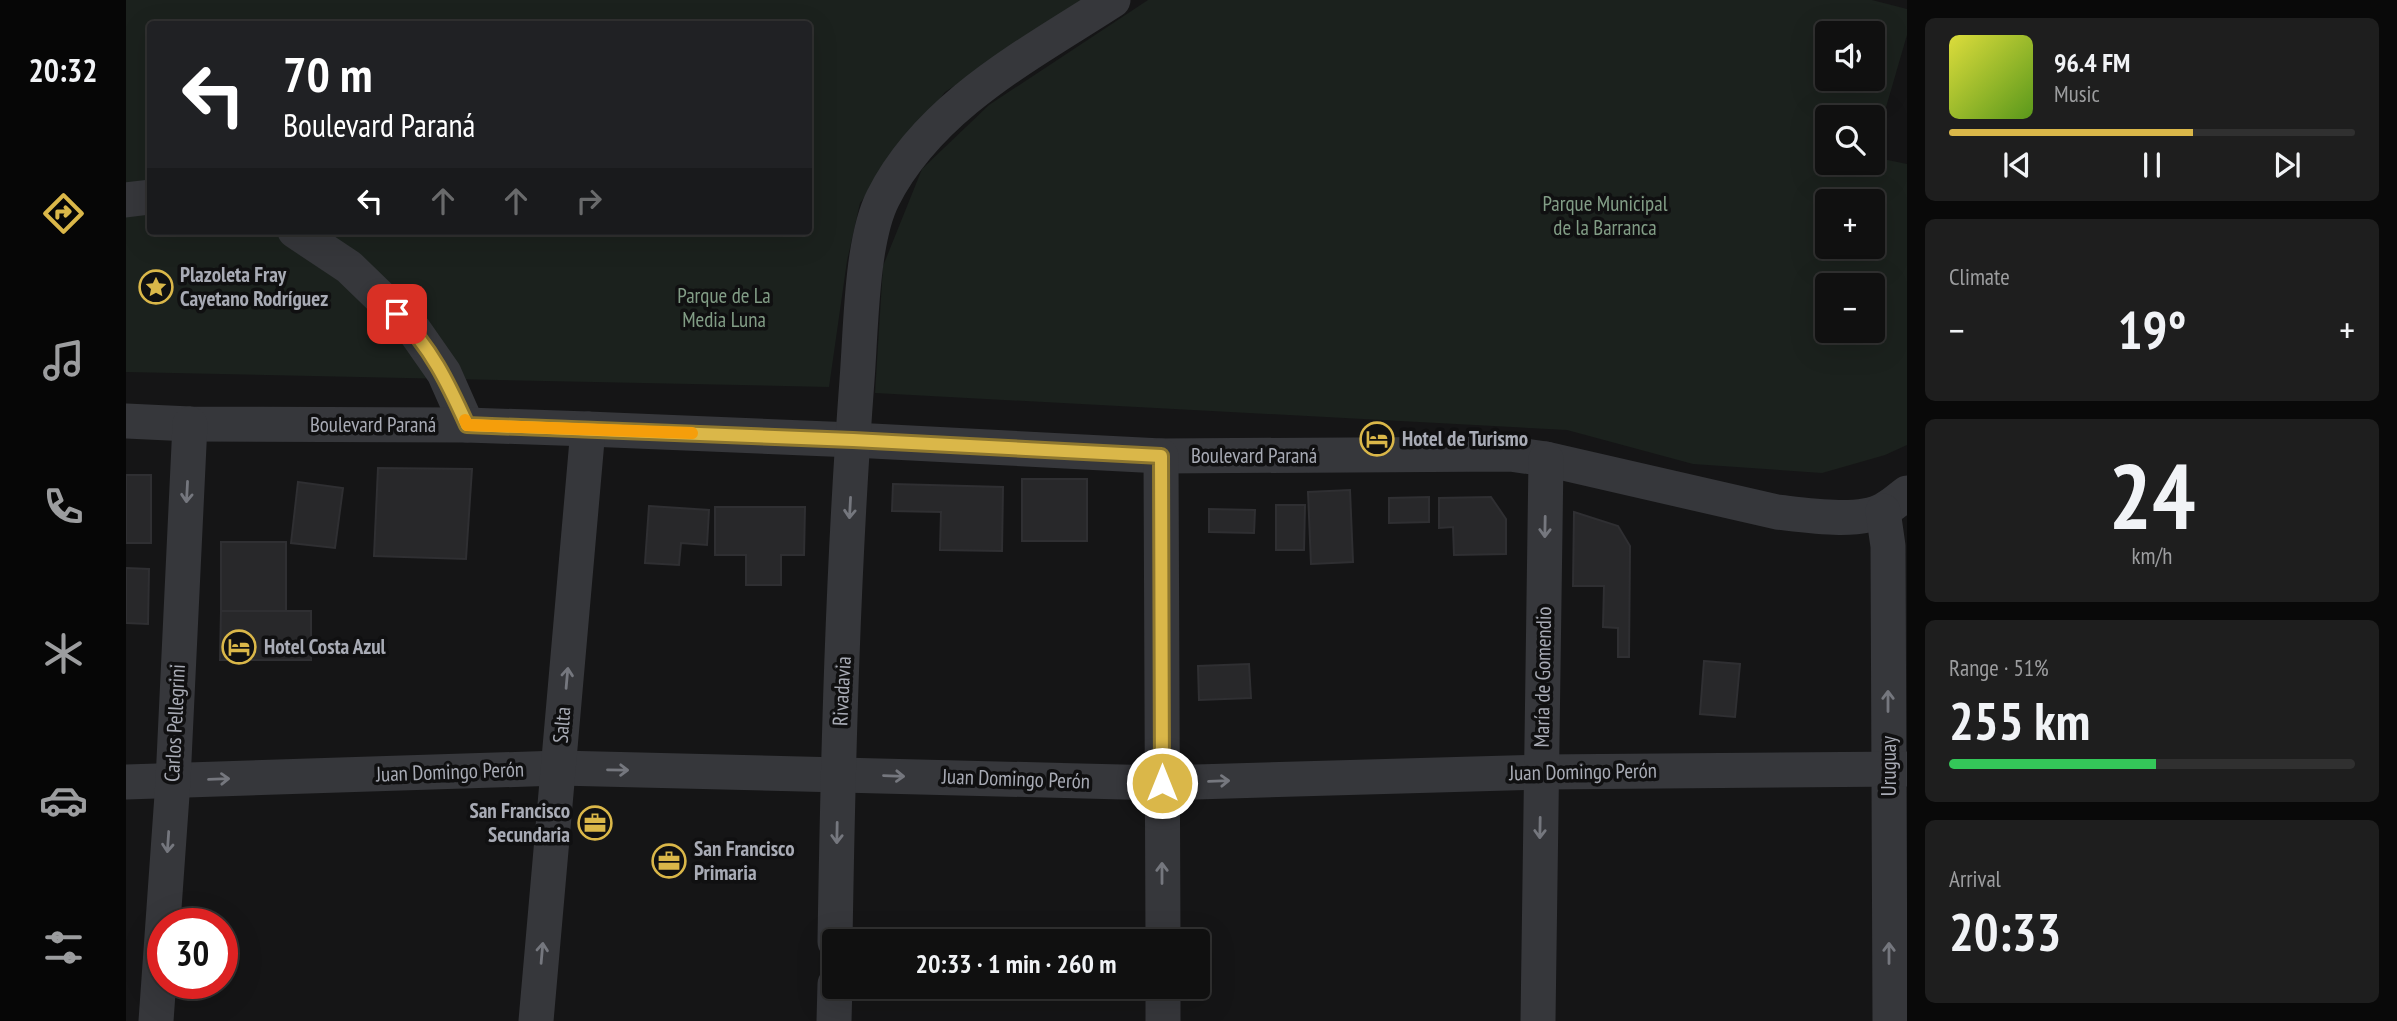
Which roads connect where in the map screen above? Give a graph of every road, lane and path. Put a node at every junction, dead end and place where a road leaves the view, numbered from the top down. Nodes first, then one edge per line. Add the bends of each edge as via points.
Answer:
1 (1113, 0) edge
2 (147, 197) edge
3 (126, 200) edge
4 (301, 235) edge
5 (126, 421) edge
6 (190, 424) junction
7 (467, 425) junction
8 (588, 429) junction
9 (853, 440) junction
10 (1161, 456) junction
11 (1546, 459) junction
12 (1895, 502) edge
13 (559, 768) junction
14 (1898, 770) edge
15 (1541, 772) junction
16 (838, 775) junction
17 (173, 781) junction
18 (126, 782) edge
19 (1162, 783) junction
20 (835, 929) edge
21 (1163, 929) edge
22 (835, 999) edge
23 (1163, 999) edge
24 (156, 1021) edge
25 (536, 1021) edge
26 (834, 1021) edge
27 (1163, 1021) edge
28 (1538, 1021) edge
29 (1889, 1021) edge

1 - 9 street, Rivadavia via 984,84 940,122 882,199 867,256
2 - 3 street
4 - 7 street via 349,267 414,330 444,373
5 - 6 street, Boulevard Paraná
6 - 7 street, Boulevard Paraná
6 -> 17 street, Carlos Pellegrini
7 - 8 street, Boulevard Paraná
8 - 9 street, Boulevard Paraná
13 -> 8 street, Salta
9 - 10 street, Boulevard Paraná
9 -> 16 street, Rivadavia
10 - 11 street, Boulevard Paraná via 1510,454
10 - 19 street
11 - 12 street, Boulevard Paraná via 1776,512 1851,517
11 -> 15 street, María de Gomendio
14 -> 12 street, Uruguay via 1888,546
13 -> 16 street, Juan Domingo Perón
17 -> 13 street, Juan Domingo Perón
25 -> 13 street, Salta
14 - 15 street, Juan Domingo Perón
29 -> 14 street, Uruguay
19 -> 15 street, Juan Domingo Perón
15 -> 28 street, María de Gomendio
16 -> 19 street, Juan Domingo Perón
16 -> 20 street, Rivadavia
17 - 18 street, Juan Domingo Perón
17 -> 24 street, Carlos Pellegrini
21 -> 19 street
22 - 26 street
23 - 27 street

